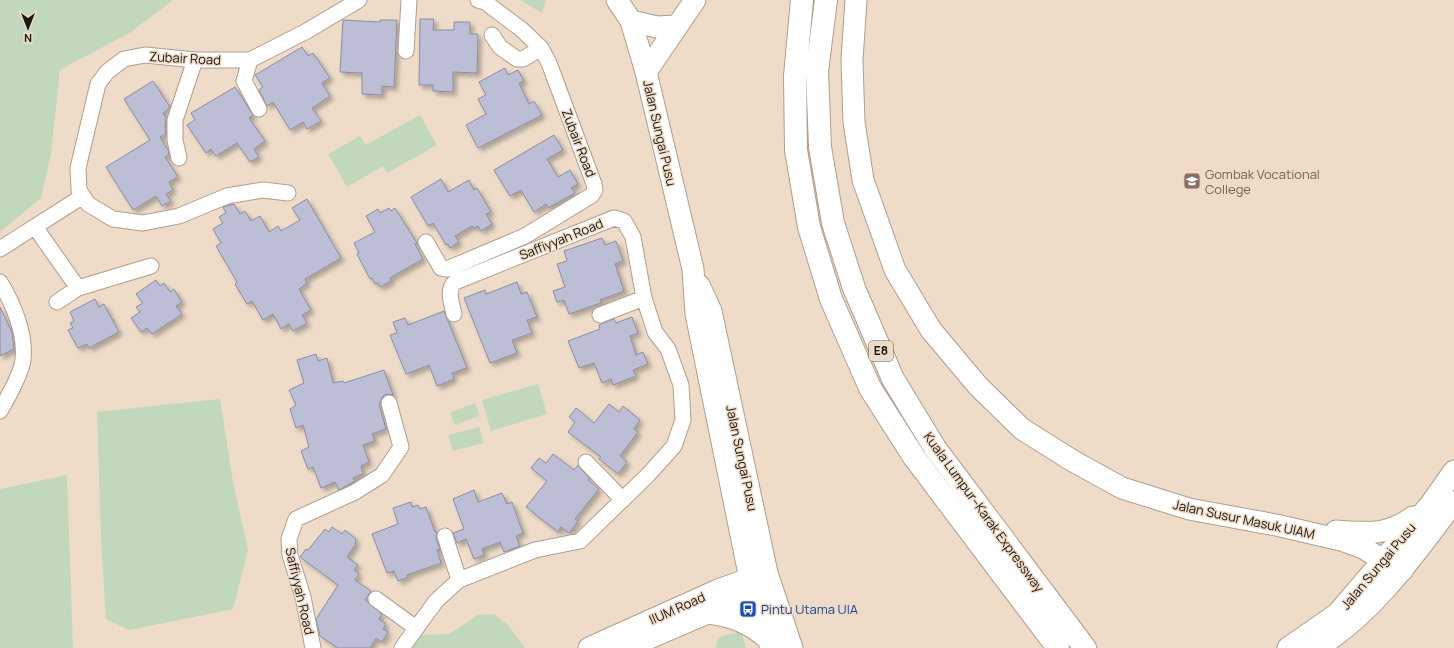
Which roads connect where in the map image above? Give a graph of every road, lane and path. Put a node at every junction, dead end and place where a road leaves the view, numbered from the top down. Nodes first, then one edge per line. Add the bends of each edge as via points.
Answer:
1 (359, 0) edge
2 (409, 0) edge
3 (478, 0) edge
4 (617, 0) edge
5 (696, 0) edge
6 (802, 0) edge
7 (826, 0) edge
8 (856, 0) edge
9 (631, 21) junction
10 (677, 26) junction
11 (492, 35) dead end
12 (541, 48) junction
13 (406, 51) dead end
14 (195, 60) junction
15 (250, 60) junction
16 (646, 72) junction
17 (259, 109) dead end
18 (180, 158) dead end
19 (288, 193) dead end
20 (83, 196) junction
21 (35, 227) junction
22 (426, 242) dead end
23 (0, 249) edge
24 (151, 266) dead end
25 (693, 270) junction
26 (0, 282) edge
27 (78, 288) junction
28 (644, 298) junction
29 (57, 302) dead end
30 (454, 314) dead end
31 (600, 315) dead end
32 (389, 403) dead end
33 (0, 411) edge
34 (586, 462) dead end
35 (1454, 471) edge
36 (623, 500) junction
37 (1454, 502) edge
38 (1430, 505) junction
39 (1276, 525) junction
40 (445, 536) dead end
41 (745, 553) junction
42 (1383, 561) junction
43 (1402, 571) junction
44 (459, 580) junction
45 (760, 583) junction
46 (718, 590) junction
47 (376, 599) dead end
48 (706, 613) junction
49 (416, 628) junction
50 (779, 643) edge
51 (314, 648) edge
52 (402, 648) edge
53 (590, 648) edge
54 (626, 648) edge
55 (1058, 648) edge
56 (1085, 648) edge
57 (1288, 648) edge
58 (1317, 648) edge

1 - 15 street, Zubair Road
2 - 13 street
3 - 12 street, Zubair Road via 485,2 521,29
4 - 9 main road, Jalan Sungai Pusu
5 - 10 main road
6 - 55 highway, Kuala Lumpur–Karak Expressway / E8 via 795,76 796,150 809,227 831,298 870,388 914,457
7 - 56 highway, Kuala Lumpur–Karak Expressway / E8 via 817,71 820,147 833,223 854,288 893,379 935,448
8 - 39 main road, Jalan Susur Masuk UIAM via 852,60 854,122 863,180 895,270 931,330 978,386 1022,429 1073,461 1122,488 1189,509
9 - 10 main road via 657,27
9 - 16 main road, Jalan Sungai Pusu
10 - 16 main road
11 - 12 street via 500,47 516,59 523,59
12 - 22 street, Zubair Road via 595,190 592,195 525,236 447,269 441,268
14 - 15 street, Zubair Road
14 - 18 street via 175,120 175,140
14 - 20 street, Zubair Road via 145,55 124,59 107,72 98,84 78,168 79,190
15 - 17 street via 244,81
16 - 25 main road, Jalan Sungai Pusu
19 - 20 street via 263,190 227,196 179,216 143,223 113,219 88,204
20 - 21 street
21 - 23 street
21 - 27 street
24 - 27 street
25 - 41 main road, Jalan Sungai Pusu via 696,314
25 - 45 main road, Jalan Sungai Pusu via 711,311
26 - 33 street via 19,325 23,360
27 - 29 street
28 - 30 street, Saffiyyah Road via 633,237 624,221 614,218 455,282 450,291
28 - 31 street
28 - 36 street, Saffiyyah Road via 655,332 668,349 682,385 682,420 674,446
32 - 51 street, Saffiyyah Road via 402,447 382,475 355,492 296,519 289,539 290,556 303,597
34 - 36 street
35 - 38 main road, Jalan Sungai Pusu
36 - 44 street, Saffiyyah Road via 580,541 534,550
37 - 43 main road, Jalan Sungai Pusu
38 - 39 main road via 1404,524 1388,531 1371,533
38 - 42 main road, Jalan Sungai Pusu
39 - 42 main road, Jalan Susur Masuk UIAM via 1352,543
40 - 44 street
41 - 45 main road, Jalan Sungai Pusu
41 - 46 main road via 735,574
42 - 43 main road, Jalan Susur Masuk UIAM
42 - 57 main road, Jalan Sungai Pusu via 1337,614
43 - 58 main road, Jalan Sungai Pusu via 1358,618
44 - 49 street, Saffiyyah Road via 436,601
45 - 46 main road, IIUM Road
45 - 48 main road, IIUM Road
45 - 50 main road, Jalan Sungai Pusu
46 - 53 main road, IIUM Road
47 - 49 street
48 - 50 main road via 733,618
48 - 54 main road, IIUM Road
49 - 52 street, Saffiyyah Road

